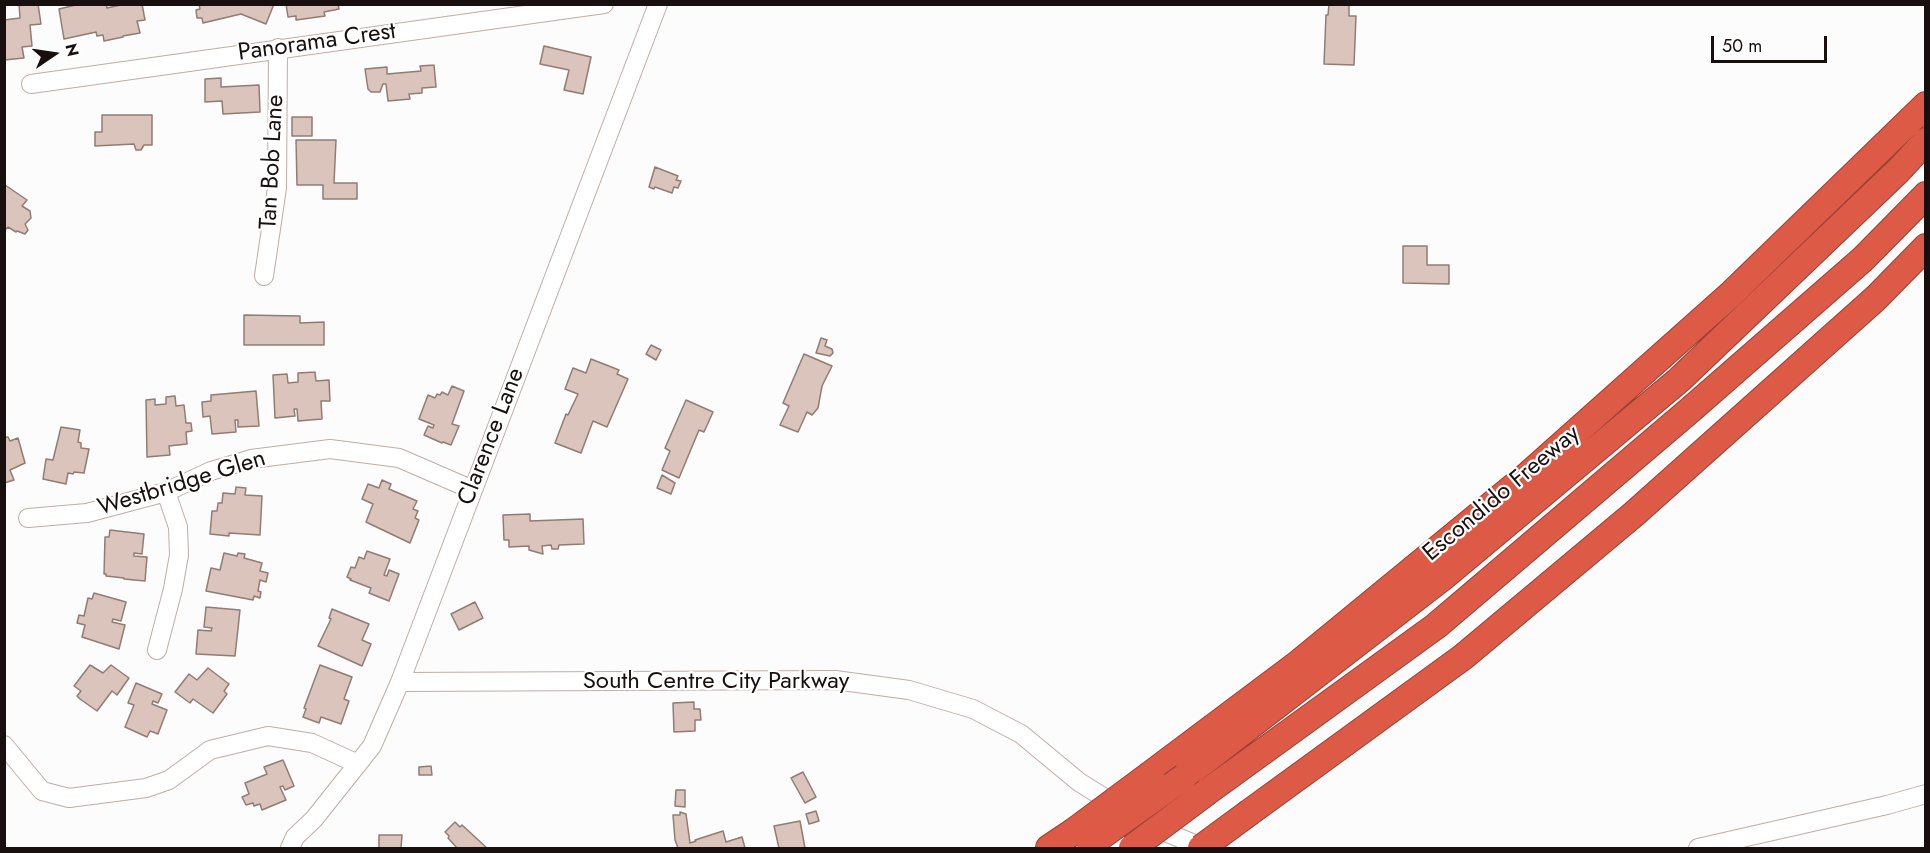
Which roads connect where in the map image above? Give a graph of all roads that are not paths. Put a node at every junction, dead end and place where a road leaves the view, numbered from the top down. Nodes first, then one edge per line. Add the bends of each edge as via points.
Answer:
1 (604, 4) edge
2 (658, 4) edge
3 (278, 48) junction
4 (31, 84) dead end
5 (1926, 105) edge
6 (1926, 141) edge
7 (1926, 195) edge
8 (1926, 247) edge
9 (264, 276) dead end
10 (472, 490) junction
11 (166, 492) junction
12 (28, 518) dead end
13 (157, 650) dead end
14 (400, 682) junction
15 (4, 745) edge
16 (358, 764) junction
17 (1926, 794) edge
18 (1082, 842) edge
19 (290, 849) edge
20 (1049, 849) edge
21 (1132, 849) edge
22 (1202, 849) edge
23 (1698, 849) edge

1 - 3 street, Panorama Crest
2 - 10 street, Clarence Lane
3 - 4 street, Panorama Crest
3 - 9 street, Tan Bob Lane via 276,188
5 - 18 highway, Escondido Freeway, bridge via 1730,295 1529,474 1295,666 1151,774
6 - 18 highway, bridge via 1679,380 1442,578 1184,777
7 - 21 highway, bridge via 1863,259 1436,626
8 - 22 highway, bridge via 1876,298 1634,514 1463,657
10 - 11 street, Westbridge Glen via 399,458 330,449 251,459 211,471
10 - 14 street, Clarence Lane
11 - 12 street, Westbridge Glen via 87,513
11 - 13 street via 178,527 179,555
14 - 16 street, Clarence Lane via 372,746
14 - 22 street, South Centre City Parkway via 835,680 909,690 973,709 1021,734 1079,782 1146,824
15 - 16 street via 42,791 69,798 146,788 169,780 210,750 268,736 312,742
16 - 19 street, Clarence Lane
17 - 23 street
18 - 20 highway, Escondido Freeway

